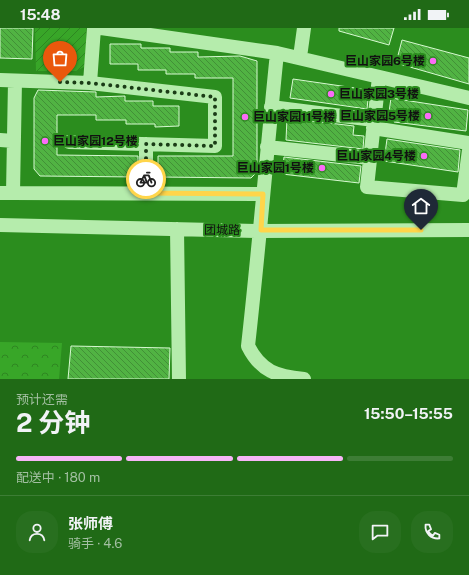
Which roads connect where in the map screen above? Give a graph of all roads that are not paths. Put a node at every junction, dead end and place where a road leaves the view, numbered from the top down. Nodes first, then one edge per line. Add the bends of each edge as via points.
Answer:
1 (94, 28) edge
2 (101, 28) edge
3 (304, 28) edge
4 (277, 53) junction
5 (300, 57) junction
6 (379, 77) junction
7 (0, 80) edge
8 (15, 81) junction
9 (90, 83) junction
10 (469, 98) edge
11 (272, 107) junction
12 (374, 124) junction
13 (7, 141) edge
14 (69, 142) dead end
15 (469, 143) edge
16 (146, 144) junction
17 (268, 146) junction
18 (469, 150) edge
19 (370, 158) junction
20 (6, 193) edge
21 (146, 193) junction
22 (263, 194) junction
23 (0, 225) edge
24 (177, 229) junction
25 (261, 230) junction
26 (469, 230) edge
27 (179, 379) edge
28 (304, 379) edge

1 - 9 street
2 - 4 street
3 - 5 street
4 - 5 street
4 - 11 street
5 - 6 street
6 - 10 street
6 - 12 street
7 - 8 street
8 - 9 street
8 - 13 street
9 - 16 street via 215,97 215,146
11 - 12 street
11 - 17 street
12 - 15 street
12 - 19 street
13 - 20 street
14 - 16 street
16 - 21 street
17 - 19 street
17 - 22 street
18 - 19 street via 463,195 367,187
20 - 21 street
21 - 22 street
22 - 25 street
23 - 24 street, 团城路
24 - 25 street, 团城路
24 - 27 street
25 - 26 street, 团城路
25 - 28 street via 248,346 254,358 266,369 284,377

